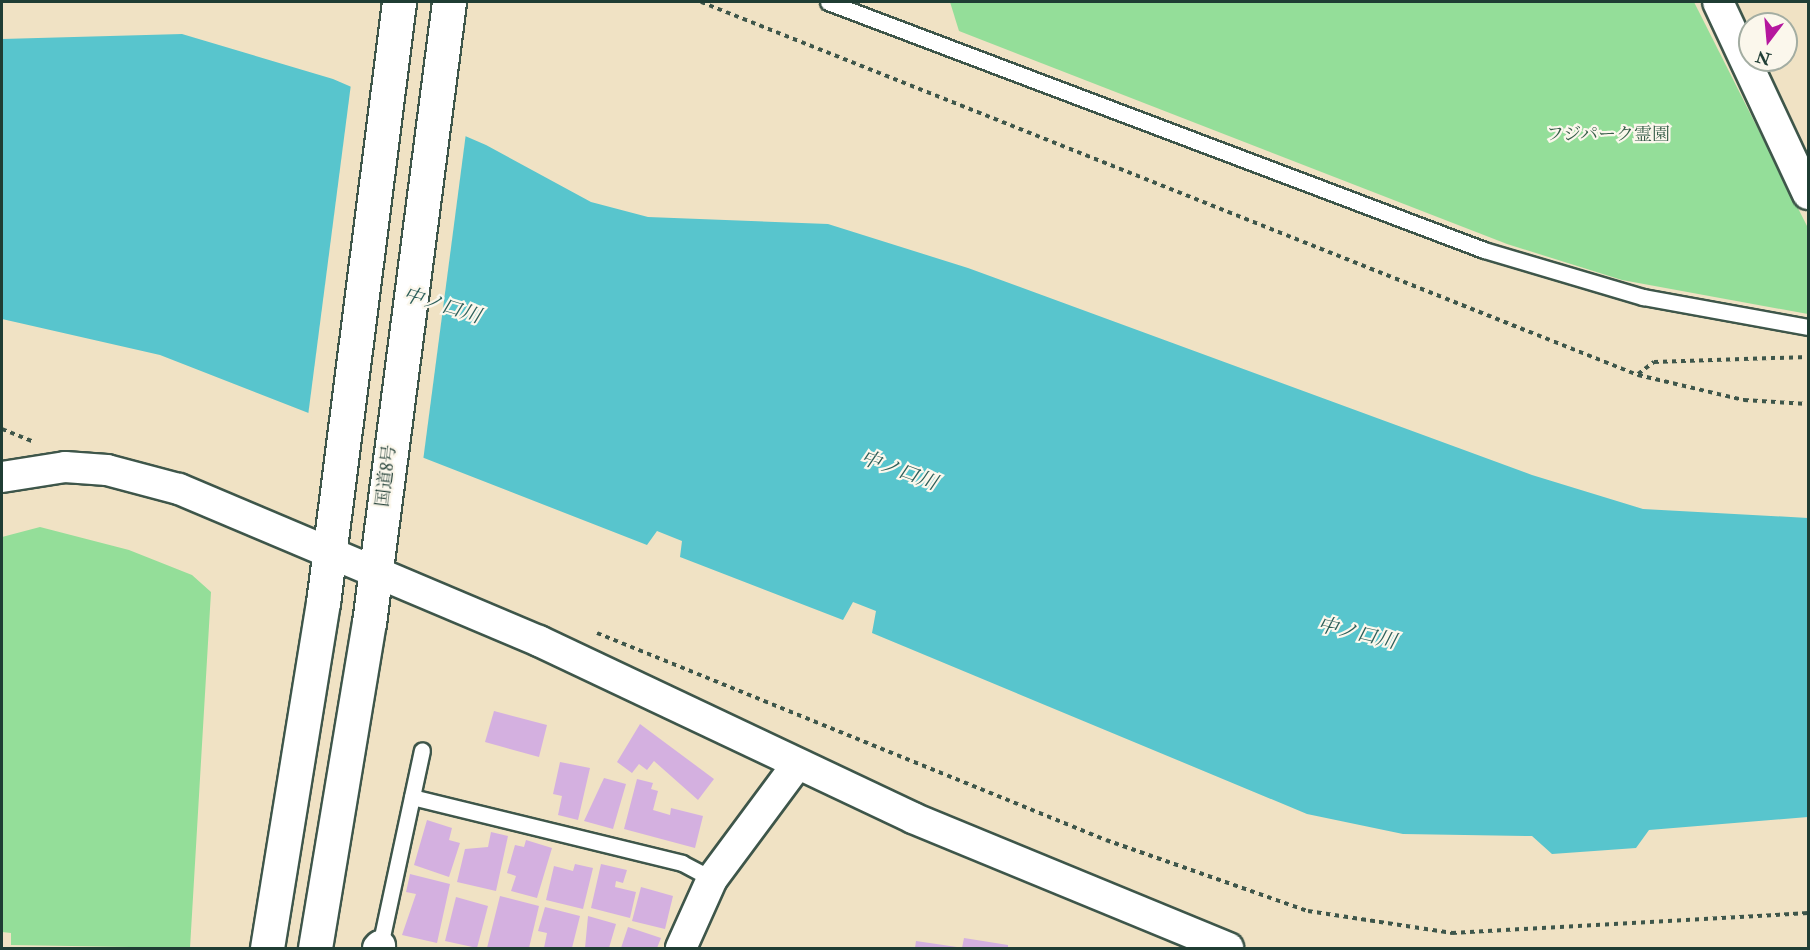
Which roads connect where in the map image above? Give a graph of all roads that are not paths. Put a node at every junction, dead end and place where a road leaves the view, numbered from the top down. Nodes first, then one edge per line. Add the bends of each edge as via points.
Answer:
1 (399, 2) edge
2 (449, 2) edge
3 (828, 2) edge
4 (1718, 2) edge
5 (1809, 194) edge
6 (1809, 327) edge
7 (2, 477) edge
8 (328, 553) junction
9 (373, 574) junction
10 (422, 750) dead end
11 (796, 766) junction
12 (412, 797) junction
13 (712, 879) junction
14 (267, 948) edge
15 (315, 948) edge
16 (384, 948) edge
17 (681, 948) edge
18 (1228, 948) edge

1 - 8 highway
2 - 9 highway, 国道8号
3 - 6 lane via 1484,250 1643,297
4 - 5 street
7 - 8 street via 65,467 141,476
8 - 9 street
8 - 14 highway
9 - 11 street via 539,641
9 - 15 highway, 国道8号
10 - 12 lane
11 - 13 street
11 - 18 street
12 - 13 lane via 682,863
12 - 16 lane
13 - 17 street

